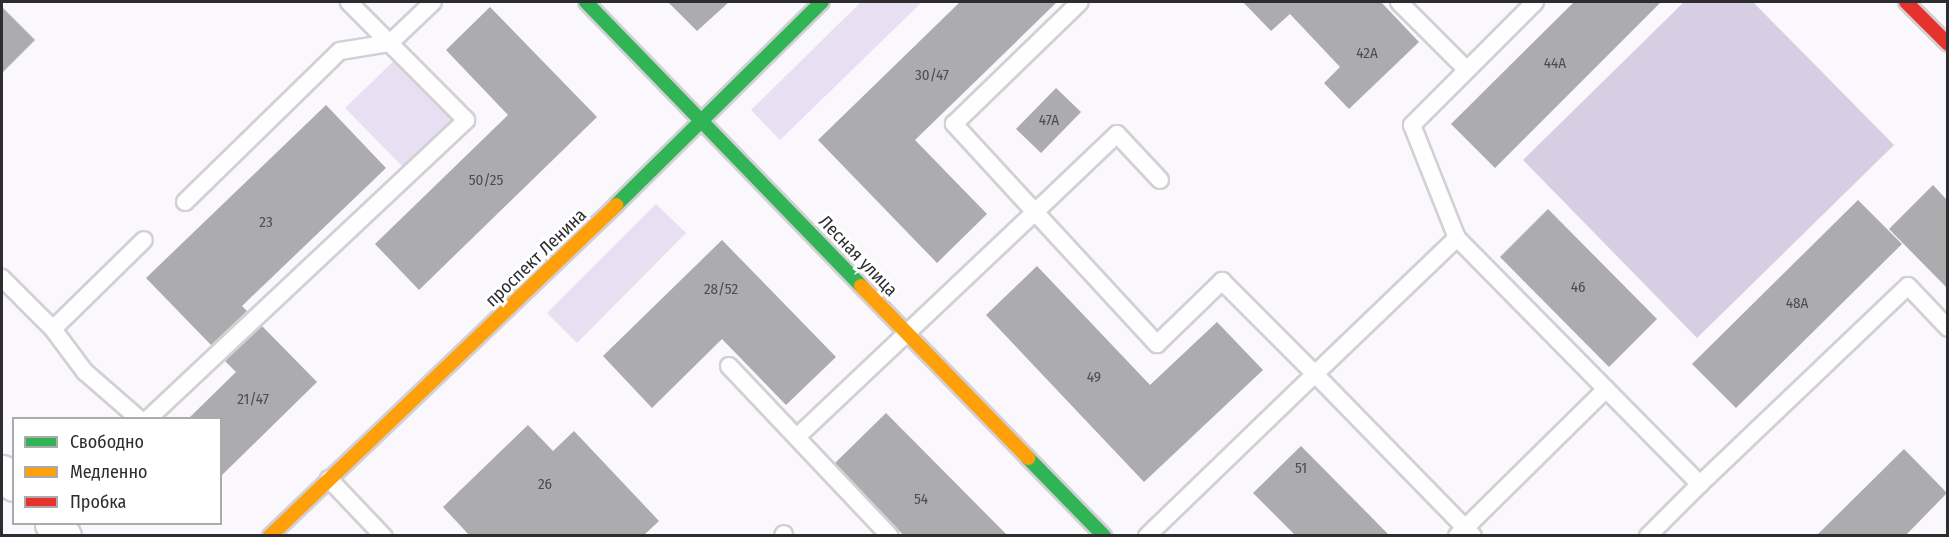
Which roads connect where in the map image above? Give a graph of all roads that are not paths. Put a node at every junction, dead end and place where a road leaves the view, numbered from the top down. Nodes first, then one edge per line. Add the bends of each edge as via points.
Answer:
1 (349, 2) edge
2 (433, 2) edge
3 (586, 2) edge
4 (822, 2) edge
5 (1080, 2) edge
6 (1399, 2) edge
7 (1535, 2) edge
8 (1906, 2) edge
9 (390, 43) junction
10 (1947, 44) edge
11 (1467, 70) junction
12 (701, 119) junction
13 (1160, 180) dead end
14 (184, 202) dead end
15 (1035, 212) junction
16 (1457, 238) junction
17 (144, 240) dead end
18 (2, 278) edge
19 (1947, 328) edge
20 (53, 329) junction
21 (909, 334) junction
22 (729, 366) dead end
23 (1315, 374) junction
24 (1606, 389) junction
25 (137, 417) edge
26 (150, 417) edge
27 (797, 437) junction
28 (329, 479) junction
29 (1700, 484) junction
30 (53, 525) edge
31 (1465, 533) edge
32 (64, 536) edge
33 (270, 536) edge
34 (383, 536) edge
35 (890, 536) edge
36 (1104, 536) edge
37 (1147, 536) edge
38 (1648, 536) edge

1 - 9 lane
2 - 9 lane
3 - 12 main road, Лесная улица
4 - 12 main road, проспект Ленина
5 - 15 lane via 954,124
6 - 11 lane
7 - 11 lane
8 - 10 main road
9 - 14 lane via 340,51
9 - 26 lane via 465,120
11 - 16 lane via 1412,125
12 - 21 main road, Лесная улица
12 - 28 main road, проспект Ленина via 538,282
13 - 15 lane via 1117,134
15 - 21 lane
15 - 23 lane via 1157,344 1222,281
16 - 23 lane
16 - 24 lane
17 - 20 lane
18 - 20 lane
19 - 29 lane via 1908,286
20 - 25 lane via 85,372
21 - 27 lane
21 - 36 main road, Лесная улица
22 - 27 lane
23 - 31 lane
23 - 37 lane
24 - 29 lane
24 - 31 lane
27 - 35 lane
28 - 33 main road, проспект Ленина
28 - 34 lane
29 - 38 lane
30 - 32 street

